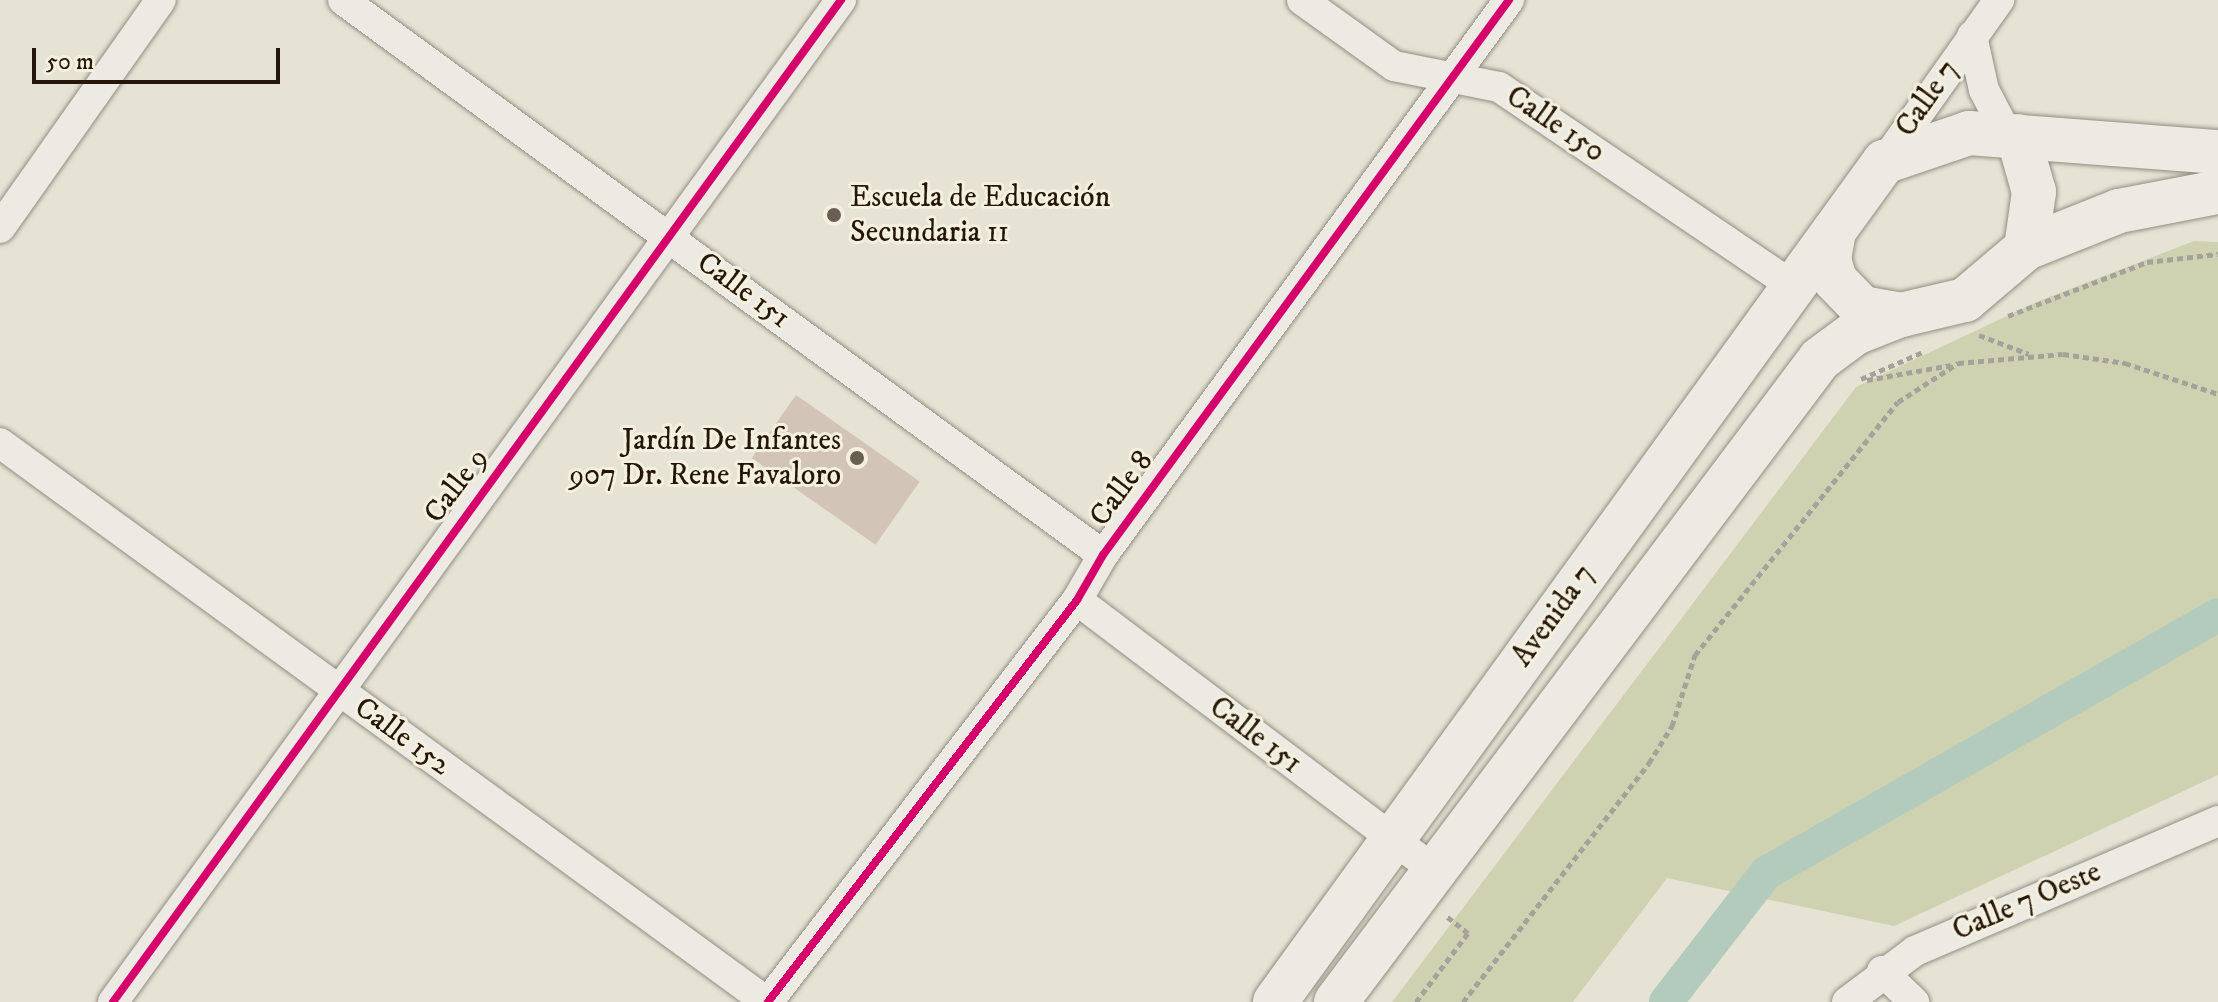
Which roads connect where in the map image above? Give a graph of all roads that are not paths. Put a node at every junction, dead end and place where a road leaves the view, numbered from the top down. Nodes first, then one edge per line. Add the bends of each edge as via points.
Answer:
1 (161, 0) edge
2 (343, 0) edge
3 (841, 0) edge
4 (1302, 0) edge
5 (1509, 0) edge
6 (1999, 0) edge
7 (1972, 36) junction
8 (1455, 77) junction
9 (2012, 135) junction
10 (2218, 152) edge
11 (1884, 162) junction
12 (2218, 192) edge
13 (0, 228) edge
14 (1834, 231) junction
15 (672, 239) junction
16 (2026, 248) junction
17 (1793, 286) junction
18 (1901, 315) junction
19 (0, 443) edge
20 (1103, 555) junction
21 (1077, 600) junction
22 (335, 688) junction
23 (2218, 821) edge
24 (1391, 840) junction
25 (1425, 881) junction
26 (1882, 971) junction
27 (113, 1002) edge
28 (768, 1002) edge
29 (1275, 1002) edge
30 (1336, 1002) edge
31 (1847, 1002) edge
32 (1914, 1002) edge

1 - 13 street
2 - 15 street, Calle 151
3 - 15 street, Calle 9
4 - 8 street, Calle 150 via 1394,66
5 - 8 street, Calle 8
6 - 7 street, Calle 7
7 - 9 street, Calle 7 via 1984,90
7 - 11 street, Calle 7
8 - 17 street, Calle 150 via 1499,87
8 - 20 street, Calle 8
9 - 10 main road
9 - 11 main road via 1937,139
9 - 16 main road via 2034,192
11 - 14 main road
12 - 16 main road via 2172,196 2119,211
14 - 17 main road, Avenida 7
14 - 18 main road via 1829,259 1847,295 1862,308
15 - 20 street, Calle 151
15 - 22 street, Calle 9
16 - 18 main road via 1965,300
17 - 24 main road, Avenida 7
18 - 25 main road, Avenida 7 via 1855,333 1820,359
19 - 22 street, Calle 152
20 - 21 street, Calle 8
21 - 24 street, Calle 151
21 - 28 street, Calle 8
22 - 27 street, Calle 9
22 - 28 street, Calle 152
23 - 26 street, Calle 7 Oeste via 1915,951
24 - 25 street, Calle 151
24 - 29 main road, Avenida 7
25 - 30 main road, Avenida 7
26 - 31 street, Calle 7 Oeste
26 - 32 street

